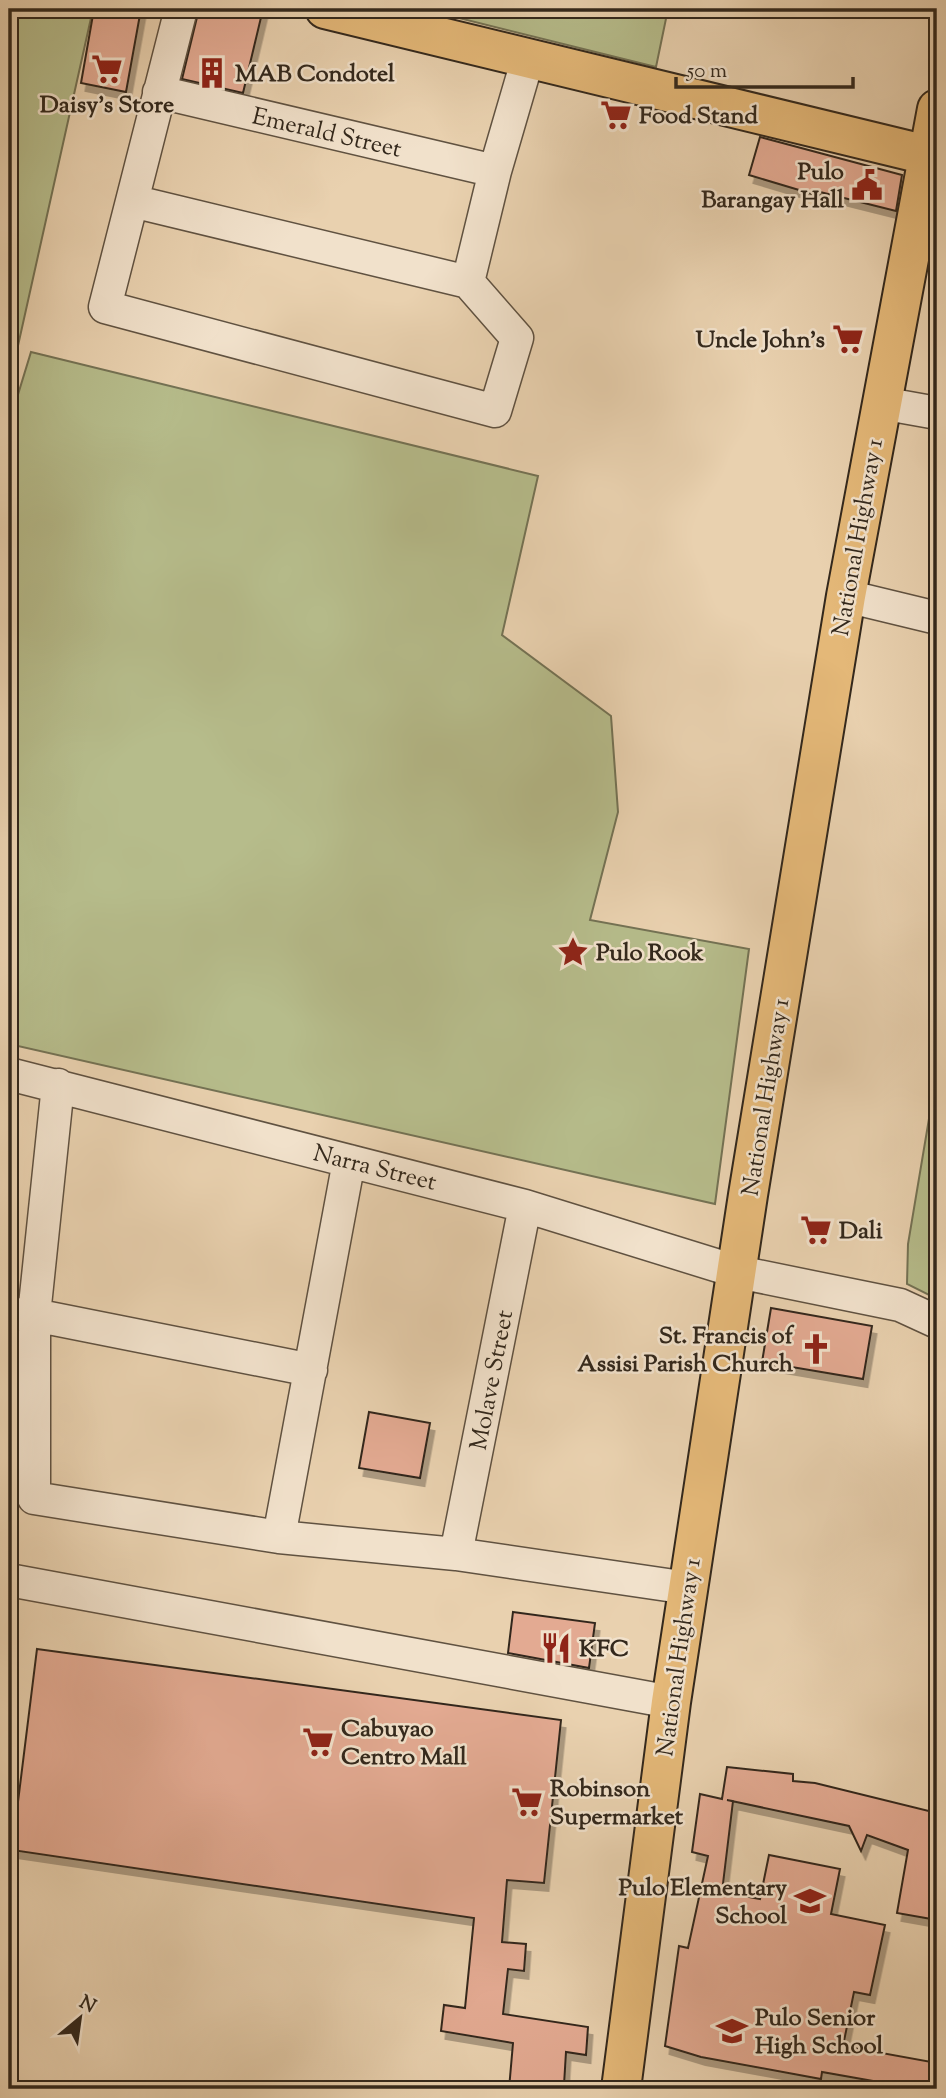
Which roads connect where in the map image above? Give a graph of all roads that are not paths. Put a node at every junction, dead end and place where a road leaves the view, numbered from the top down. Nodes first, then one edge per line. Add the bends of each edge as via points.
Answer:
1 (181, 9) edge
2 (324, 9) edge
3 (528, 58) junction
4 (159, 92) junction
5 (937, 109) edge
6 (927, 155) junction
7 (495, 172) junction
8 (132, 201) junction
9 (468, 282) junction
10 (881, 402) junction
11 (937, 413) edge
12 (846, 596) junction
13 (937, 618) edge
14 (9, 1074) edge
15 (58, 1085) junction
16 (349, 1161) junction
17 (526, 1206) junction
18 (738, 1272) junction
19 (21, 1315) edge
20 (937, 1322) edge
21 (312, 1370) junction
22 (279, 1537) junction
23 (456, 1555) junction
24 (9, 1580) edge
25 (688, 1588) junction
26 (671, 1702) junction
27 (621, 2089) edge

1 - 4 street
2 - 3 main road
3 - 6 main road
3 - 7 street
4 - 7 street, Emerald Street
4 - 8 street
5 - 6 main road, National Highway 1
6 - 10 main road, National Highway 1
7 - 9 street
8 - 9 street
8 - 9 street via 105,307 495,411 517,338
10 - 11 street
10 - 12 main road, National Highway 1
12 - 13 street
12 - 18 main road, National Highway 1
14 - 15 street, Narra Street
15 - 16 street, Narra Street
15 - 19 street
16 - 17 street, Narra Street
16 - 21 street
17 - 18 street, Narra Street
17 - 23 street, Molave Street
18 - 20 street, Narra Street via 900,1305
18 - 25 main road, National Highway 1
19 - 21 street
19 - 22 street via 34,1498
21 - 22 street
22 - 23 street
23 - 25 street
24 - 26 street
25 - 26 main road, National Highway 1
26 - 27 main road, National Highway 1

